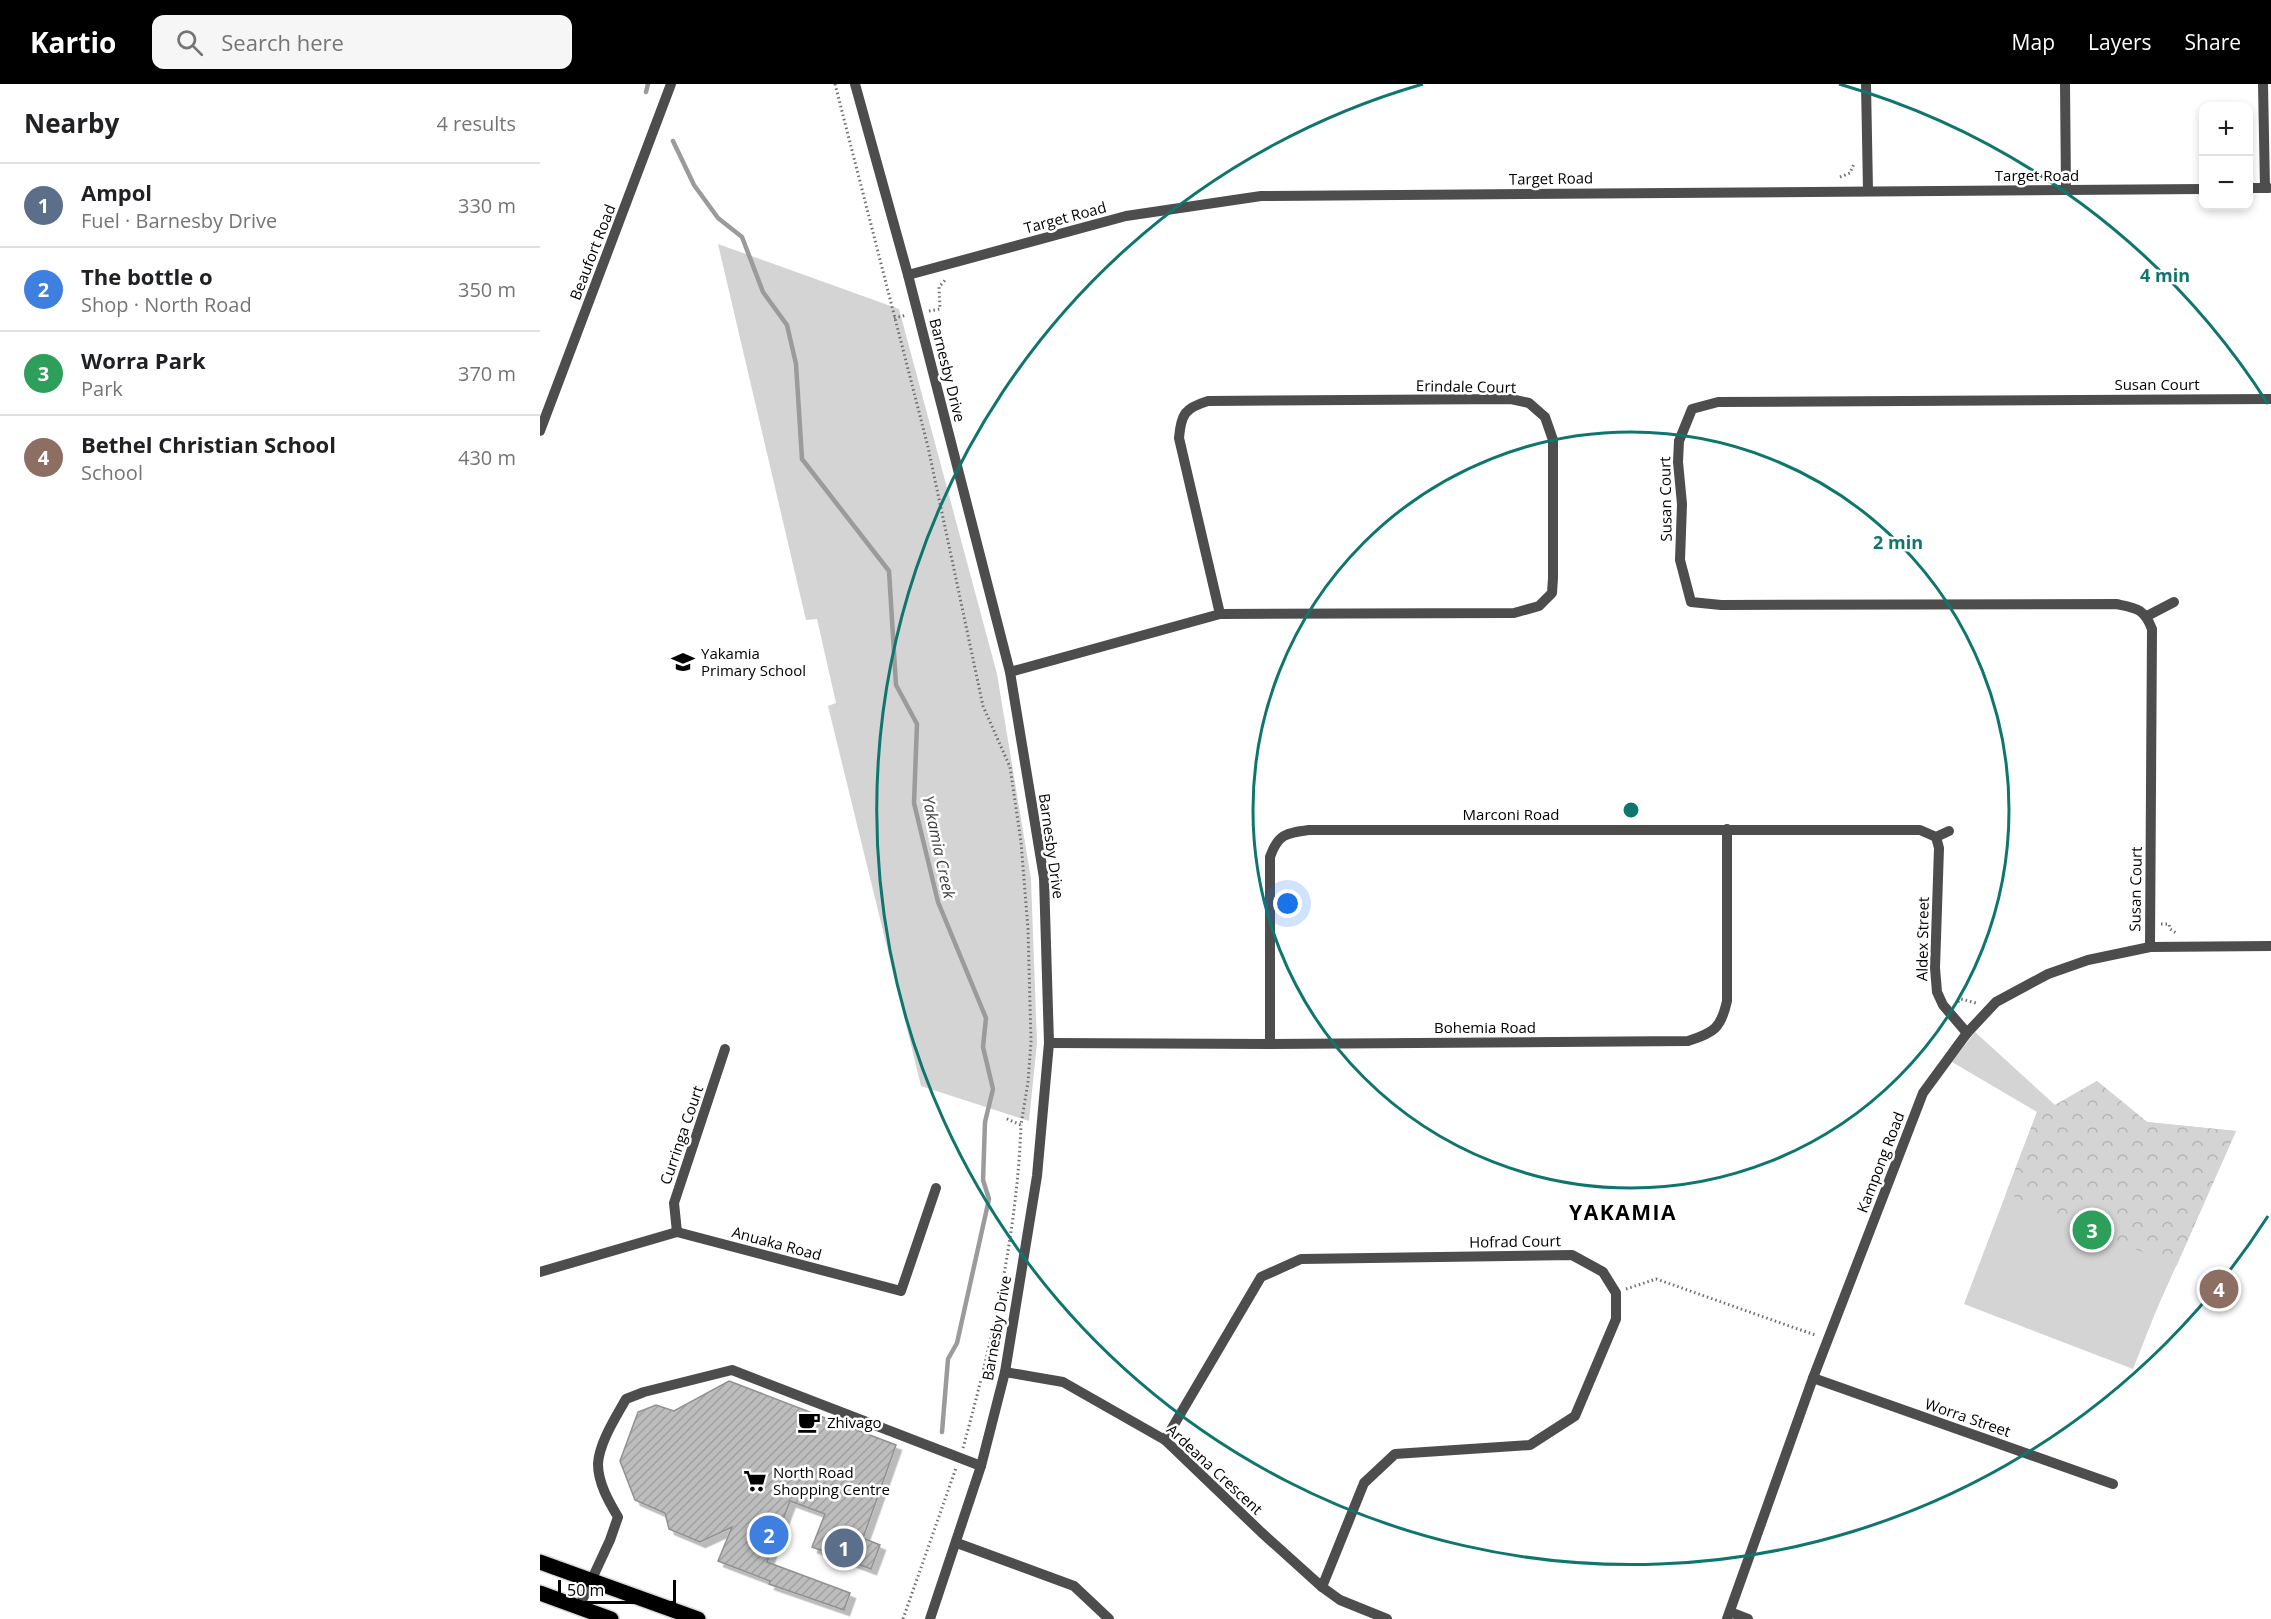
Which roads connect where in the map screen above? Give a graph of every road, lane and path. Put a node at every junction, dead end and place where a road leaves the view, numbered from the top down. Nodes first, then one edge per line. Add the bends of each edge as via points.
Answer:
1 (671, 84) edge
2 (836, 84) edge
3 (855, 84) edge
4 (1866, 84) edge
5 (2065, 84) edge
6 (2263, 84) edge
7 (1855, 160) dead end
8 (2268, 188) edge
9 (2066, 189) junction
10 (2199, 189) edge
11 (1868, 190) junction
12 (1832, 191) junction
13 (908, 275) junction
14 (953, 275) dead end
15 (918, 313) junction
16 (894, 318) junction
17 (2271, 399) edge
18 (540, 431) edge
19 (2174, 602) dead end
20 (1220, 614) junction
21 (2147, 616) junction
22 (1010, 672) junction
23 (1727, 829) junction
24 (1949, 831) dead end
25 (1936, 837) junction
26 (2150, 925) junction
27 (2182, 935) dead end
28 (2271, 946) edge
29 (2150, 947) junction
30 (1984, 1001) dead end
31 (1948, 1012) junction
32 (1967, 1033) junction
33 (1049, 1043) junction
34 (1270, 1044) junction
35 (726, 1049) dead end
36 (1005, 1118) dead end
37 (1021, 1125) junction
38 (936, 1188) dead end
39 (677, 1232) junction
40 (540, 1272) edge
41 (1616, 1293) junction
42 (1823, 1338) dead end
43 (1005, 1372) junction
44 (1812, 1378) junction
45 (1165, 1440) junction
46 (960, 1456) junction
47 (981, 1466) junction
48 (2113, 1484) dead end
49 (957, 1544) junction
50 (540, 1562) edge
51 (592, 1580) junction
52 (1322, 1587) junction
53 (540, 1593) edge
54 (579, 1607) junction
55 (1729, 1616) edge
56 (612, 1619) edge
57 (698, 1619) edge
58 (903, 1619) edge
59 (930, 1619) edge
60 (1109, 1619) edge
61 (1388, 1619) edge
62 (1748, 1619) edge

1 - 18 street, Beaufort Road
2 - 16 path
3 - 13 street, Barnesby Drive
4 - 11 street
5 - 9 street
6 - 8 street
7 - 12 path via 1850,173 1833,177
9 - 10 street, Target Road
9 - 11 street, Target Road
11 - 12 street, Target Road
12 - 13 street, Target Road via 1261,196 1126,216
13 - 15 street, Barnesby Drive
14 - 15 path via 939,287 940,309
15 - 16 path
15 - 22 street, Barnesby Drive
16 - 37 path via 938,491 983,706 1010,767 1029,929 1031,1042
17 - 21 street, Susan Court via 1748,401 1718,402 1692,409 1679,441 1678,462 1682,504 1680,560 1691,602 2115,604 2136,607
19 - 21 street
20 - 20 street, Erindale Court via 1514,614 1539,606 1552,593 1553,578 1553,440 1545,417 1529,403 1511,399 1208,400 1190,406 1181,421 1179,438
20 - 22 street, Erindale Court
21 - 26 street, Susan Court via 2152,629
22 - 33 street, Barnesby Drive via 1044,878
23 - 25 street, Marconi Road via 1920,830
23 - 34 street, Bohemia Road via 1727,1001 1722,1020 1705,1036 1688,1041
23 - 34 street, Marconi Road via 1289,833 1275,843 1270,857
24 - 25 street
25 - 31 street, Aldex Street via 1939,848 1935,968 1937,992
26 - 27 path via 2169,924
26 - 29 street, Susan Court
28 - 29 street, Kampong Road
29 - 32 street, Kampong Road via 2088,960 2048,974 1996,1002
30 - 31 path via 1973,1004 1961,999
31 - 32 street, Aldex Street
32 - 44 street, Kampong Road via 1923,1093
33 - 34 street, Bohemia Road
33 - 43 street, Barnesby Drive via 1037,1176
35 - 39 street, Curringa Court via 674,1203
36 - 37 path
37 - 46 path via 1019,1175 1006,1268 985,1369
38 - 39 street, Anuaka Road via 901,1291
39 - 40 street
41 - 42 path via 1656,1279
41 - 45 street, Hofrad Court via 1603,1272 1572,1255 1301,1259 1261,1277
41 - 52 street via 1616,1319 1575,1416 1530,1445 1395,1454 1364,1484
43 - 45 street, Ardeana Crescent via 1063,1382
43 - 47 street, Barnesby Drive
44 - 48 street, Worra Street
44 - 55 street, Kampong Road
45 - 52 street, Ardeana Crescent
46 - 47 street
46 - 51 street via 732,1370 644,1392 626,1399 606,1437 598,1464 605,1494 618,1517
46 - 58 path
47 - 49 street, Barnesby Drive
49 - 59 street, Barnesby Drive
49 - 60 street via 1074,1586
50 - 51 main road
51 - 54 street
51 - 57 main road
52 - 61 street, Ardeana Crescent via 1340,1600
53 - 54 main road
54 - 56 main road
55 - 62 street

